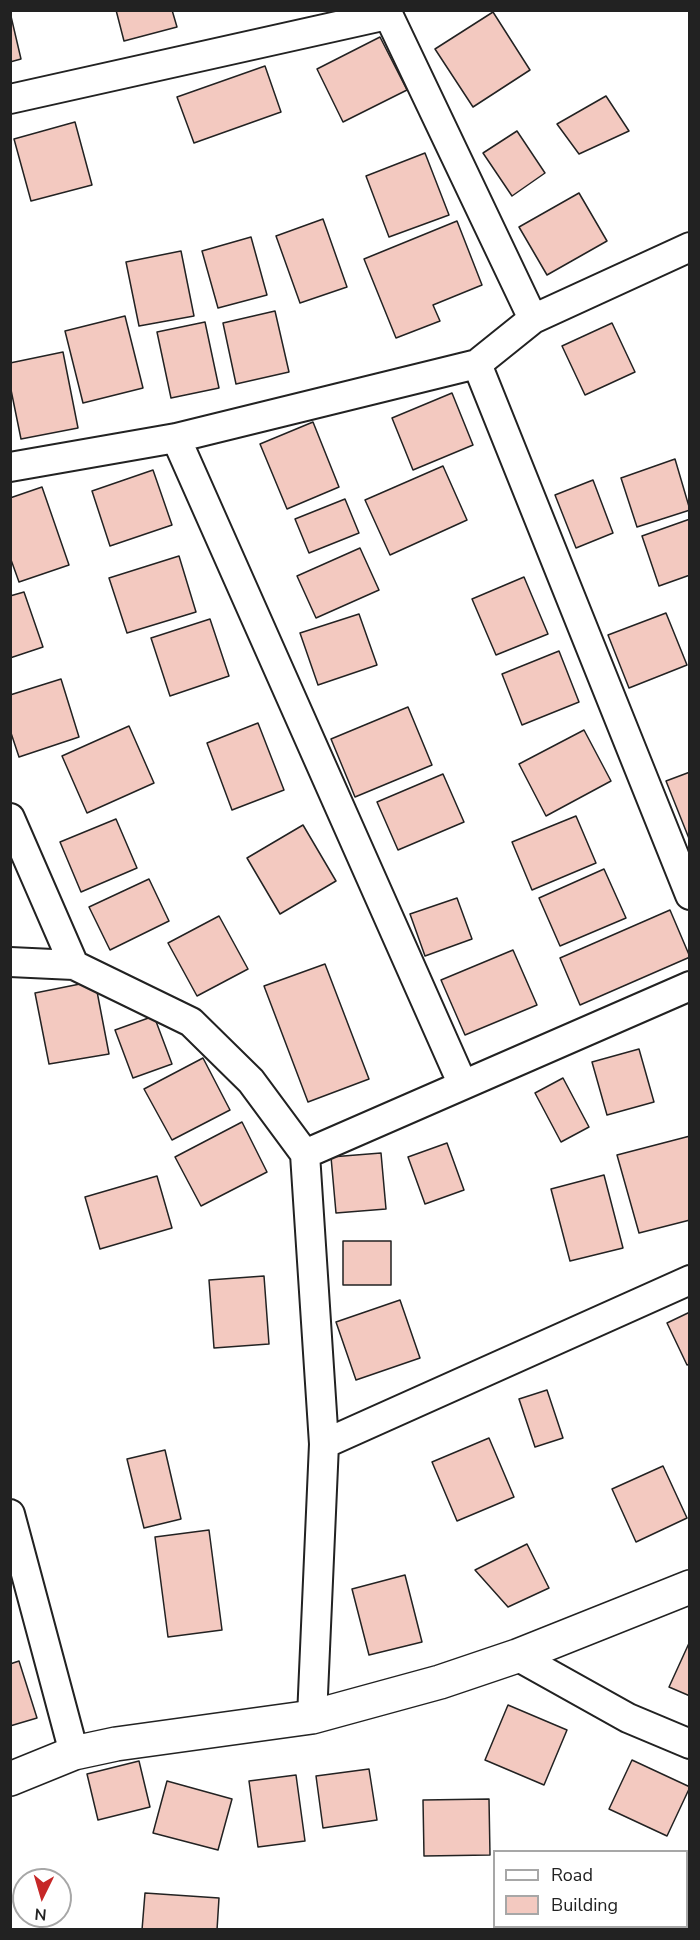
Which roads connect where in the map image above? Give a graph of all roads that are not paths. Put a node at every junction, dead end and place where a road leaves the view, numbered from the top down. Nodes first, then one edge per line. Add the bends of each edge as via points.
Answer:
1 (387, 13) edge
2 (10, 99) edge
3 (690, 247) edge
4 (533, 319) junction
5 (477, 364) junction
6 (176, 438) junction
7 (10, 467) edge
8 (10, 818) edge
9 (690, 895) edge
10 (10, 962) edge
11 (74, 964) junction
12 (690, 986) edge
13 (463, 1085) junction
14 (305, 1154) junction
15 (690, 1280) edge
16 (324, 1444) junction
17 (10, 1514) edge
18 (690, 1587) edge
19 (517, 1656) junction
20 (312, 1717) junction
21 (690, 1744) edge
22 (74, 1753) junction
23 (10, 1779) edge

1 - 2 street
1 - 4 street
3 - 4 street
4 - 5 street
5 - 6 street
5 - 9 street
6 - 7 street
6 - 13 street
8 - 11 street
10 - 11 street
11 - 14 street via 191,1022 251,1080
12 - 13 street
13 - 14 street
14 - 16 street
15 - 16 street
16 - 20 street
17 - 22 street
18 - 19 street
19 - 20 street via 441,1682
19 - 21 street via 628,1718
20 - 22 street
22 - 23 street

